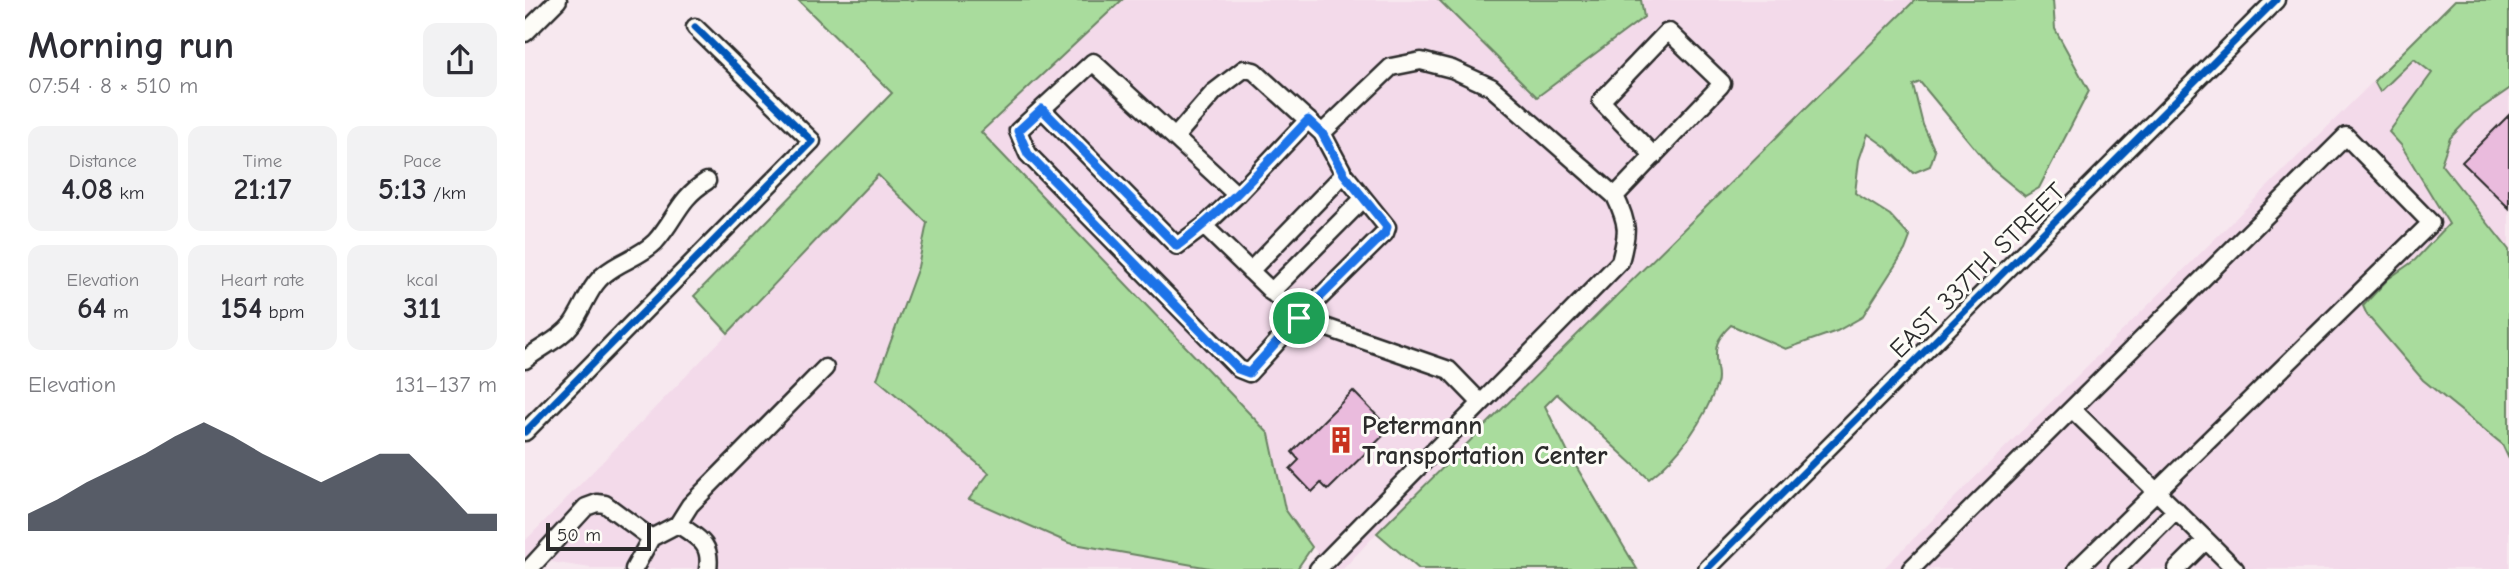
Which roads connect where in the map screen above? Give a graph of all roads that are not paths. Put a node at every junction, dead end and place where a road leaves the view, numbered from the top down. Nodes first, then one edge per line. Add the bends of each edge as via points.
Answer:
1 (558, 0) edge
2 (2276, 0) edge
3 (695, 27) dead end
4 (525, 33) edge
5 (1042, 109) junction
6 (1308, 120) junction
7 (1322, 133) junction
8 (1175, 137) junction
9 (1654, 156) junction
10 (1344, 174) junction
11 (708, 181) dead end
12 (1237, 195) junction
13 (1615, 196) junction
14 (1363, 198) junction
15 (1204, 226) junction
16 (1250, 271) junction
17 (1272, 292) junction
18 (1299, 318) junction
19 (525, 360) edge
20 (825, 368) dead end
21 (1481, 403) junction
22 (2071, 410) junction
23 (525, 432) edge
24 (2157, 491) junction
25 (2176, 510) junction
26 (678, 524) junction
27 (651, 538) junction
28 (2206, 540) junction
29 (534, 567) edge
30 (634, 569) edge
31 (708, 569) edge
32 (1318, 569) edge
33 (1707, 569) edge
34 (1911, 569) edge
35 (2077, 569) edge
36 (2117, 569) edge
37 (2177, 569) edge
38 (2235, 569) edge

1 - 4 street
2 - 33 street, EAST 337TH STREET
3 - 23 street via 812,141
5 - 8 street via 1093,62
5 - 15 street via 1177,246
5 - 18 street via 1018,131 1028,154 1238,369 1249,373
6 - 7 street
6 - 8 street via 1254,71 1244,69 1214,92
6 - 12 street
7 - 10 street
7 - 13 street via 1391,67 1421,61 1491,87
8 - 12 street
9 - 9 street via 1722,83 1669,32 1601,102
9 - 13 street
10 - 14 street
10 - 16 street
11 - 19 street via 681,203 654,242 603,275 571,326
12 - 15 street
13 - 21 street via 1626,218 1627,237 1620,262
14 - 17 street
14 - 18 street via 1387,227 1385,233
15 - 16 street
16 - 17 street
17 - 18 street
18 - 21 street via 1449,370
20 - 26 street via 690,505
21 - 32 street
22 - 24 street
22 - 24 street via 2346,136 2431,223
22 - 34 street
24 - 25 street
24 - 35 street
25 - 28 street
25 - 36 street
26 - 27 street
26 - 31 street via 706,545
27 - 29 street via 597,502 586,507
27 - 30 street
28 - 37 street
28 - 38 street

